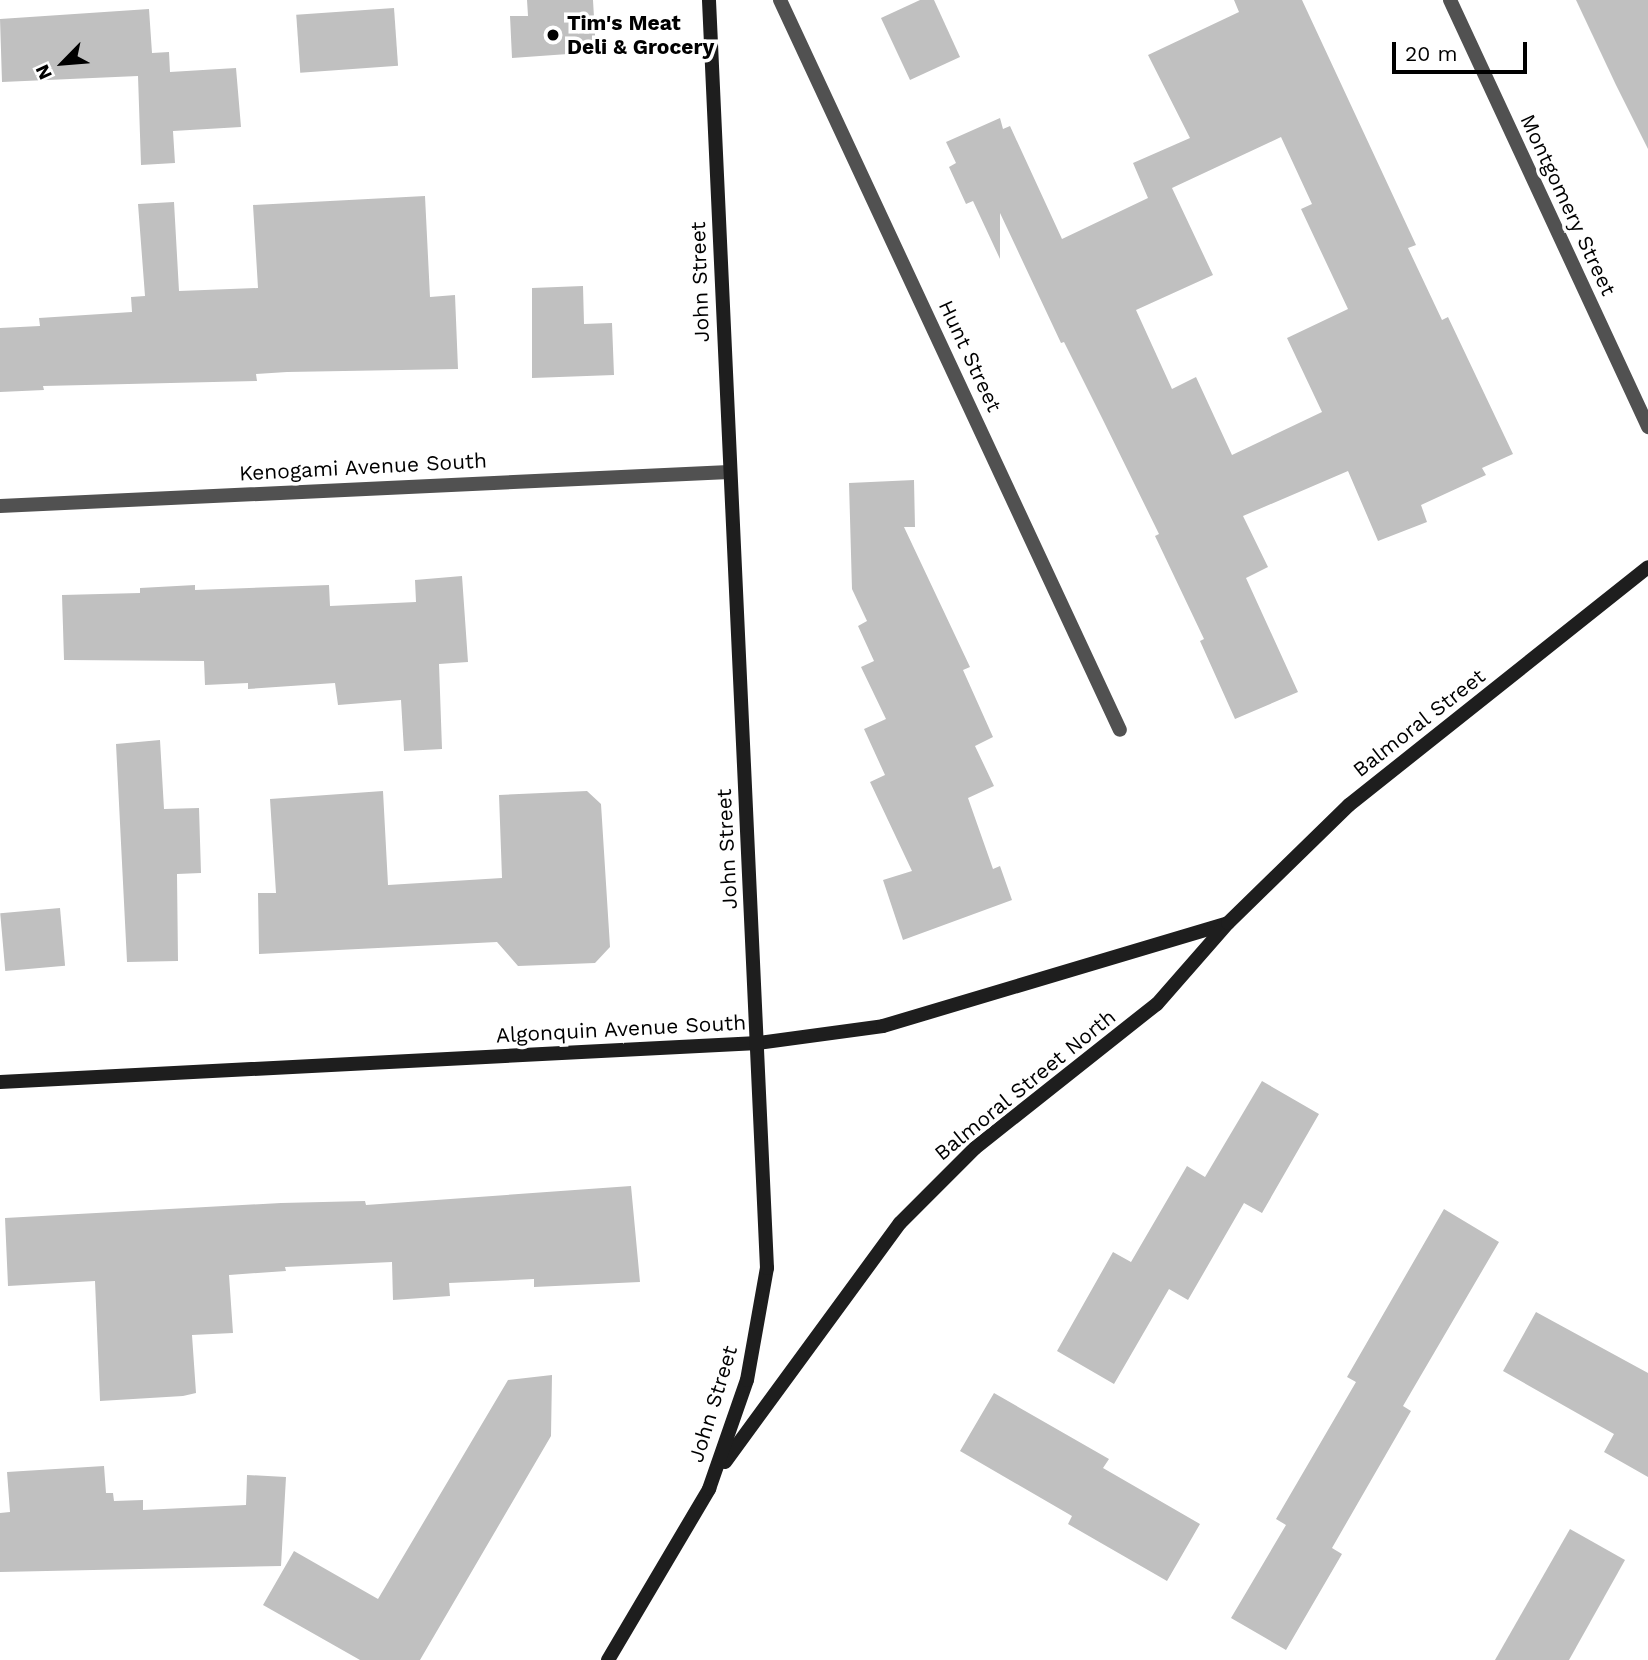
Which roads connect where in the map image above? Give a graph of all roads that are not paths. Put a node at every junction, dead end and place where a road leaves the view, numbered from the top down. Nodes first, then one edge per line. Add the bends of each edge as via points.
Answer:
1 (709, 0) edge
2 (780, 0) edge
3 (1450, 0) edge
4 (1648, 427) edge
5 (729, 472) junction
6 (0, 506) edge
7 (1648, 567) edge
8 (1120, 730) dead end
9 (1228, 923) junction
10 (758, 1043) junction
11 (0, 1082) edge
12 (709, 1489) junction
13 (608, 1660) edge

1 - 5 main road, John Street
2 - 8 street, Hunt Street
3 - 4 street, Montgomery Street
5 - 6 street, Kenogami Avenue South
5 - 10 main road, John Street
7 - 9 main road, Balmoral Street via 1349,805
9 - 10 main road, Algonquin Avenue South via 883,1026
9 - 12 main road, Balmoral Street North via 1157,1004 975,1148 900,1223 736,1444
10 - 11 main road, Algonquin Avenue South
10 - 12 main road, John Street via 767,1268 747,1380
12 - 13 main road, John Street

